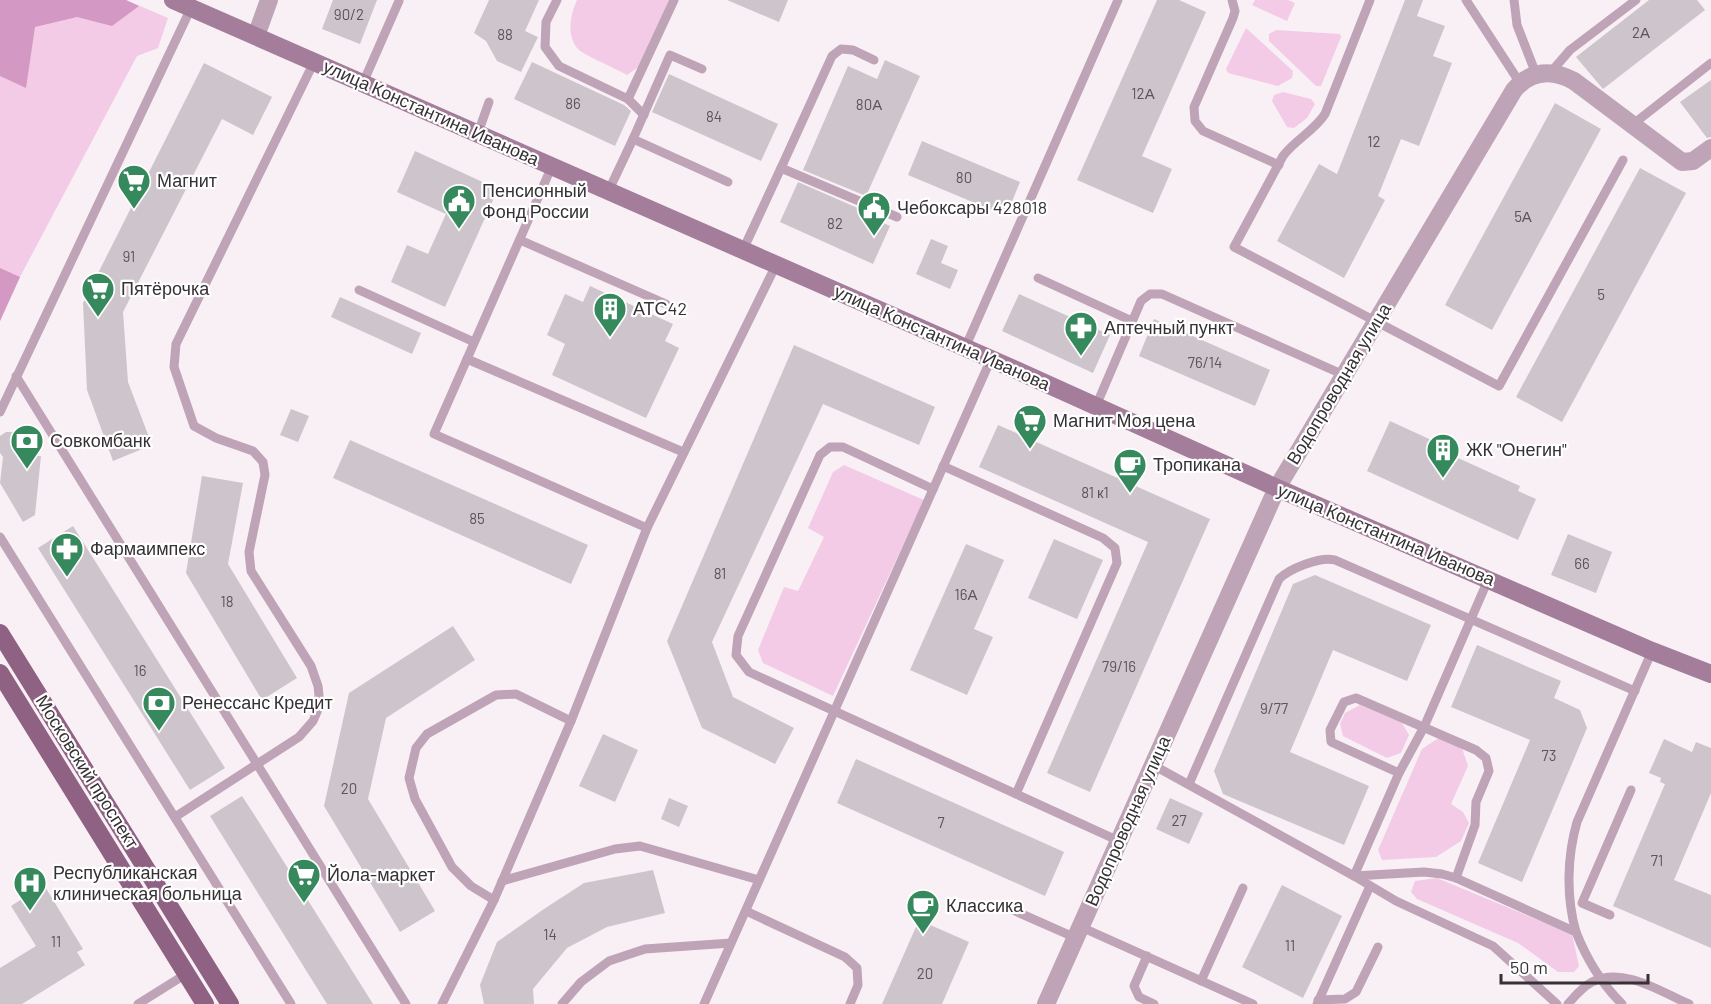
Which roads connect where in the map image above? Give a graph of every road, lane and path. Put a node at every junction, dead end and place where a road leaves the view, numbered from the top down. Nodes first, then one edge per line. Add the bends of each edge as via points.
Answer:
1 (173, 0) edge
2 (269, 0) edge
3 (556, 0) edge
4 (674, 0) edge
5 (1118, 0) edge
6 (1233, 0) edge
7 (1370, 0) edge
8 (1466, 0) edge
9 (1514, 0) edge
10 (1636, 0) edge
11 (399, 1) edge
12 (191, 8) junction
13 (256, 36) junction
14 (874, 60) dead end
15 (314, 62) junction
16 (1711, 63) edge
17 (702, 69) dead end
18 (1536, 76) junction
19 (363, 83) junction
20 (628, 99) junction
21 (489, 102) dead end
22 (644, 115) junction
23 (1632, 125) junction
24 (478, 133) junction
25 (633, 139) junction
26 (1711, 148) edge
27 (1623, 160) dead end
28 (1279, 165) junction
29 (552, 166) junction
30 (781, 168) junction
31 (728, 182) dead end
32 (609, 190) junction
33 (897, 217) dead end
34 (520, 240) junction
35 (743, 250) junction
36 (776, 265) junction
37 (1038, 278) dead end
38 (359, 290) dead end
39 (666, 303) dead end
40 (1377, 320) junction
41 (1132, 321) junction
42 (474, 342) junction
43 (965, 348) junction
44 (467, 359) junction
45 (991, 359) junction
46 (1344, 375) junction
47 (16, 376) junction
48 (1096, 406) junction
49 (0, 411) edge
50 (683, 452) junction
51 (943, 466) junction
52 (1277, 488) junction
53 (933, 489) junction
54 (647, 528) junction
55 (0, 537) edge
56 (1488, 580) junction
57 (1471, 619) junction
58 (0, 633) edge
59 (1652, 651) junction
60 (0, 673) edge
61 (1711, 674) edge
62 (1635, 691) junction
63 (834, 710) junction
64 (571, 721) junction
65 (1424, 727) junction
66 (256, 765) junction
67 (1154, 765) junction
68 (1399, 773) junction
69 (1189, 784) junction
70 (1631, 790) dead end
71 (1016, 794) junction
72 (175, 817) junction
73 (1119, 841) junction
74 (1354, 876) junction
75 (1456, 878) junction
76 (759, 880) junction
77 (502, 881) junction
78 (1370, 886) junction
79 (1243, 888) dead end
80 (1568, 897) junction
81 (494, 900) junction
82 (1582, 903) junction
83 (1008, 908) dead end
84 (746, 911) junction
85 (1610, 915) dead end
86 (1078, 932) junction
87 (1576, 932) junction
88 (731, 943) junction
89 (1378, 947) dead end
90 (1147, 956) junction
91 (186, 974) junction
92 (1600, 978) junction
93 (1201, 981) junction
94 (1318, 1002) edge
95 (138, 1004) edge
96 (205, 1004) edge
97 (231, 1004) edge
98 (291, 1004) edge
99 (406, 1004) edge
100 (442, 1004) edge
101 (562, 1004) edge
102 (704, 1004) edge
103 (850, 1004) edge
104 (1046, 1004) edge
105 (1154, 1004) edge
106 (1253, 1004) edge
107 (1557, 1004) edge
108 (1568, 1004) edge
109 (1622, 1004) edge
110 (1689, 1004) edge

1 - 12 street, улица Константина Иванова
2 - 13 street
3 - 20 lane via 546,22 545,47 559,66
4 - 20 lane
5 - 43 lane
6 - 28 lane via 1233,18 1194,107 1195,121 1203,131
7 - 28 lane via 1325,114 1292,146
8 - 18 lane
9 - 18 lane via 1517,25
10 - 18 lane
11 - 19 lane
12 - 13 street, улица Константина Иванова
12 - 47 lane
13 - 15 street, улица Константина Иванова
14 - 30 lane via 852,50 841,49 832,56
15 - 19 street, улица Константина Иванова
15 - 66 lane via 176,344 174,367 194,426 253,451 263,462 265,475 249,552 252,571 311,666 318,686 320,705 313,721 299,737
16 - 23 lane
17 - 22 lane via 670,54
18 - 23 street via 1563,75
18 - 40 street, Водопроводная улица
19 - 24 street, улица Константина Иванова
20 - 22 lane
21 - 24 lane
22 - 25 lane
23 - 26 street via 1682,162 1693,161
24 - 29 street, улица Константина Иванова
25 - 31 lane
25 - 32 lane
27 - 40 lane via 1498,386
28 - 40 lane via 1234,247
29 - 32 street, улица Константина Иванова
29 - 34 lane
30 - 33 lane
30 - 35 lane
32 - 35 street, улица Константина Иванова
34 - 39 lane
34 - 42 lane
35 - 36 street, улица Константина Иванова
36 - 43 street, улица Константина Иванова
36 - 50 lane
37 - 41 lane
38 - 42 lane
40 - 46 street, Водопроводная улица
41 - 46 lane via 1141,301 1150,294 1162,294
41 - 48 lane
42 - 44 lane
43 - 45 street, улица Константина Иванова
44 - 50 lane
44 - 54 lane via 434,434
45 - 48 street, улица Константина Иванова
45 - 51 lane
46 - 52 street, Водопроводная улица
47 - 49 lane
47 - 66 lane
48 - 52 street, улица Константина Иванова
50 - 54 lane
51 - 53 lane
51 - 71 lane via 1103,538 1115,548 1117,563
52 - 56 street, улица Константина Иванова
52 - 67 street, Водопроводная улица
53 - 63 lane
53 - 63 lane via 843,447 830,447 819,455 738,636 736,655 749,672
54 - 64 lane
55 - 72 lane
56 - 57 lane
56 - 59 street, улица Константина Иванова
57 - 62 lane
57 - 65 lane
57 - 69 lane via 1335,560 1319,560 1285,574 1276,584
58 - 97 main road, Московский проспект
59 - 61 street, улица Константина Иванова
59 - 62 lane
60 - 91 main road, Московский проспект
62 - 80 lane via 1576,822
63 - 71 lane
63 - 76 lane
64 - 77 lane
64 - 81 lane via 516,694 496,695 428,734 416,748 409,778 415,799 452,867 471,886
65 - 68 lane
65 - 68 lane via 1356,698 1340,706 1330,730 1331,742
65 - 75 lane via 1476,750 1488,764 1489,771 1476,802 1473,830
66 - 72 lane
66 - 99 lane
67 - 69 lane
67 - 73 street, Водопроводная улица
68 - 74 lane
69 - 74 lane
70 - 82 lane
71 - 73 lane
72 - 98 lane
73 - 86 street, Водопроводная улица
74 - 75 lane via 1424,872
74 - 78 lane
75 - 87 lane
76 - 77 lane via 640,846 615,849
76 - 84 lane
77 - 81 lane
78 - 94 lane
78 - 107 lane via 1493,946
79 - 93 lane
80 - 82 lane
80 - 87 lane
81 - 100 lane
82 - 85 lane
83 - 86 lane
84 - 88 lane
84 - 103 lane via 845,957 856,968 858,985
86 - 90 lane
86 - 104 street, Водопроводная улица
87 - 92 lane
88 - 101 lane via 645,949 609,961 581,981
88 - 102 lane
89 - 94 lane via 1356,992 1345,999
90 - 93 lane
90 - 105 lane via 1134,986 1139,997
91 - 95 lane
91 - 96 main road, Московский проспект
92 - 108 lane
92 - 109 lane
92 - 110 lane via 1634,980
93 - 106 lane

